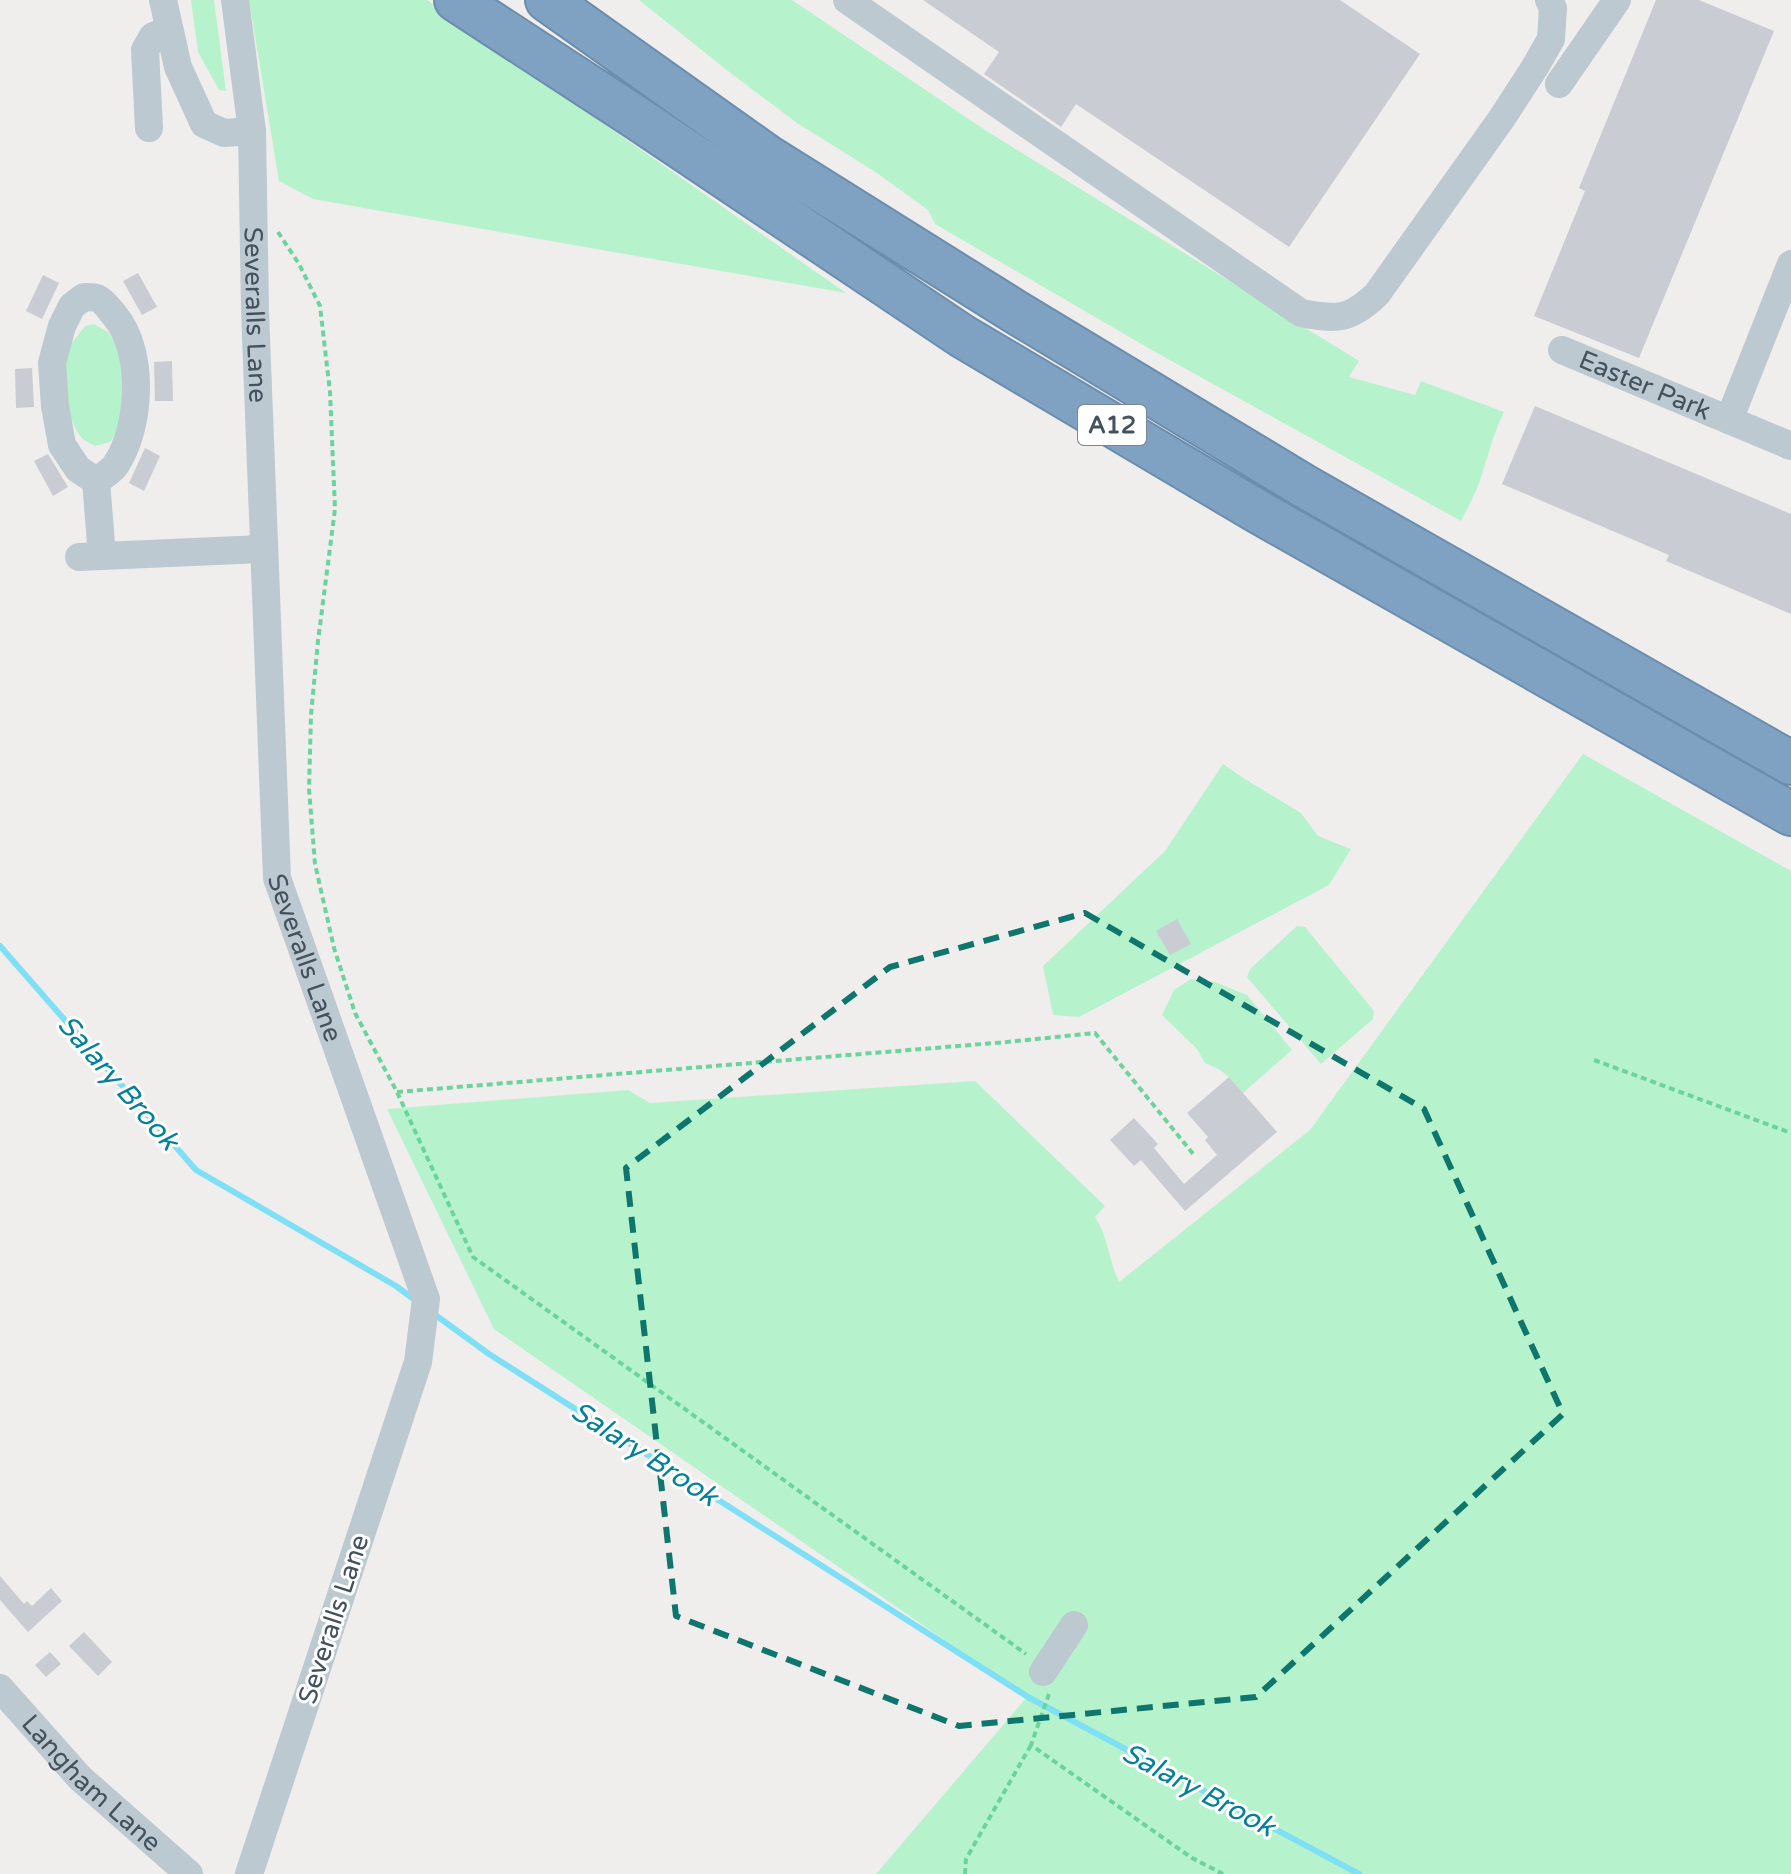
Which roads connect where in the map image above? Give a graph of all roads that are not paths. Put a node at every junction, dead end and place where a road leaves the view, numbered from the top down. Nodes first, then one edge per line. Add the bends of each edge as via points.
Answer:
1 (163, 0) edge
2 (235, 0) edge
3 (456, 0) edge
4 (547, 0) edge
5 (847, 0) edge
6 (1549, 0) edge
7 (1617, 0) edge
8 (169, 30) junction
9 (1559, 84) dead end
10 (149, 128) dead end
11 (252, 131) junction
12 (1791, 264) edge
13 (1562, 350) dead end
14 (1729, 420) junction
15 (1791, 446) edge
16 (96, 481) junction
17 (264, 549) junction
18 (1791, 763) edge
19 (1791, 814) edge
20 (1074, 1625) dead end
21 (1046, 1683) road end
22 (0, 1688) edge
23 (189, 1874) edge
24 (249, 1874) edge

1 - 8 street
2 - 11 street, Severalls Lane
3 - 19 highway, A12 via 962,336 1257,511
4 - 18 highway, A12 via 768,157 1014,311 1304,486
5 - 6 street via 1301,313 1340,317 1361,310 1377,294 1502,118 1551,39
7 - 9 street
8 - 10 street via 153,36 145,50
8 - 11 street via 178,67 204,124 224,133
11 - 17 street, Severalls Lane
12 - 14 street, Easter Park
13 - 14 street, Easter Park
14 - 15 street, Easter Park
16 - 16 street via 113,468 128,440 136,389 122,325 98,299 84,297 72,306 62,326 52,363 62,445 78,469
16 - 17 street via 90,557
17 - 24 street, Severalls Lane via 277,878 426,1299 418,1362
20 - 21 street
22 - 23 street, Langham Lane via 80,1778

